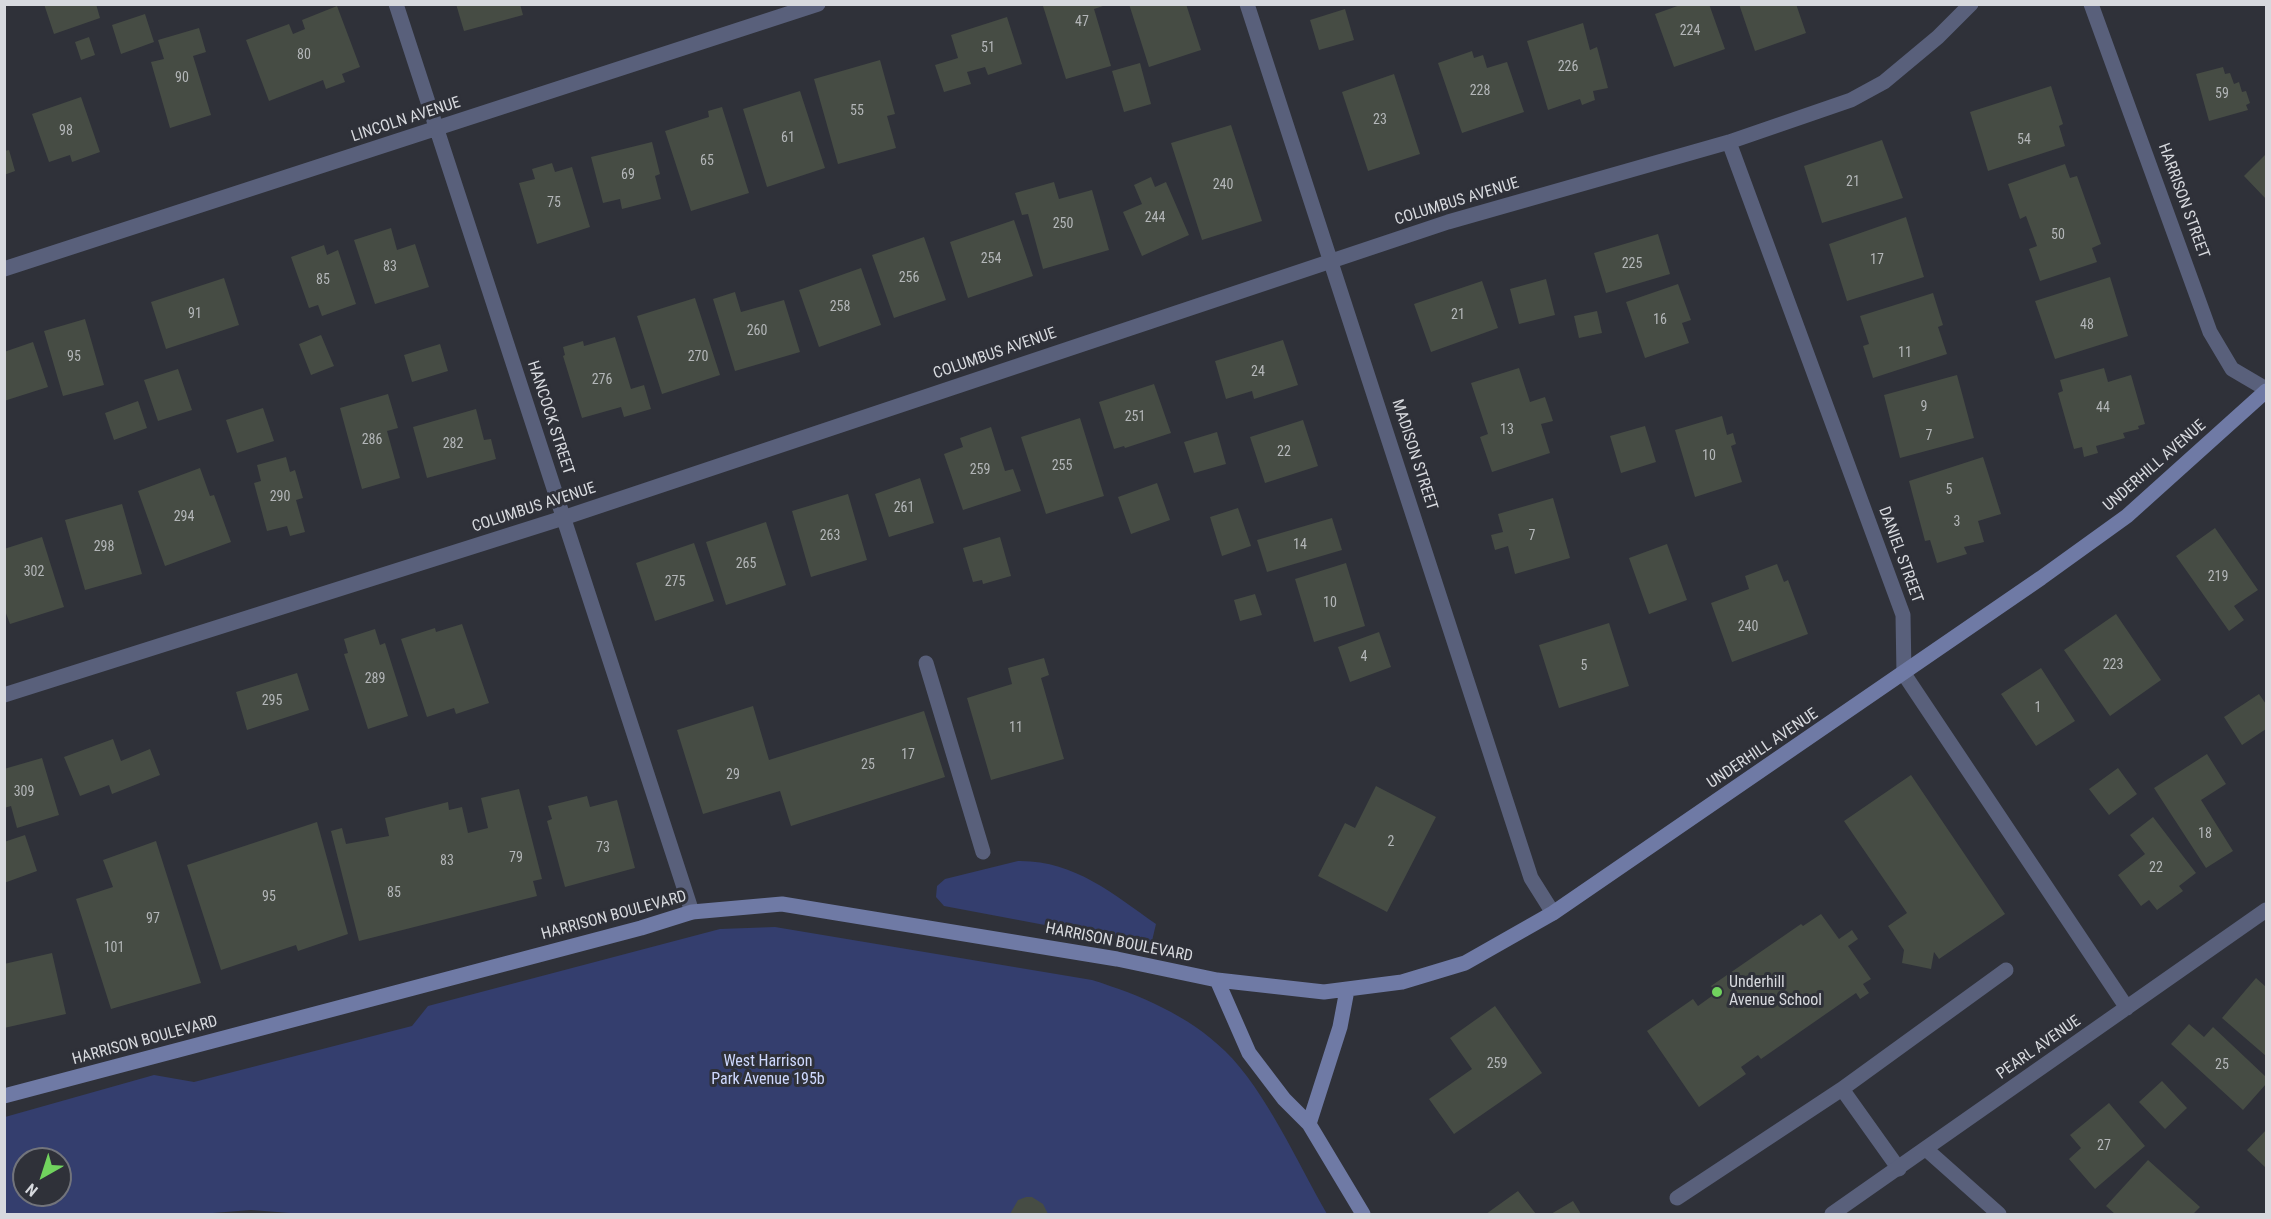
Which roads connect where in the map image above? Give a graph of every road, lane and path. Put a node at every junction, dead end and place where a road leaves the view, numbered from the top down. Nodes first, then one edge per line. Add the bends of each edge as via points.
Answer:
1 (396, 4) edge
2 (818, 4) edge
3 (1247, 4) edge
4 (1971, 4) edge
5 (2091, 4) edge
6 (436, 129) junction
7 (1729, 142) junction
8 (1332, 260) junction
9 (4, 269) edge
10 (2266, 390) edge
11 (563, 518) junction
12 (927, 663) dead end
13 (1904, 674) junction
14 (4, 694) edge
15 (983, 852) dead end
16 (692, 912) junction
17 (1553, 913) junction
18 (2265, 913) edge
19 (2006, 970) dead end
20 (1217, 980) junction
21 (1347, 990) junction
22 (2127, 1008) junction
23 (1842, 1089) junction
24 (4, 1096) edge
25 (1309, 1124) junction
26 (1927, 1150) junction
27 (1899, 1169) junction
28 (1677, 1198) dead end
29 (1363, 1215) edge
30 (1832, 1215) edge
31 (1999, 1215) edge

1 - 6 street, HANCOCK STREET
2 - 6 street, LINCOLN AVENUE
3 - 8 street, MADISON STREET
4 - 7 street, COLUMBUS AVENUE via 1884,82 1851,99
5 - 10 street, HARRISON STREET via 2210,332 2232,369
6 - 9 street, LINCOLN AVENUE
6 - 11 street, HANCOCK STREET
7 - 8 street, COLUMBUS AVENUE via 1449,222
7 - 13 street, DANIEL STREET via 1903,615
8 - 11 street, COLUMBUS AVENUE
8 - 17 street, MADISON STREET via 1531,878
10 - 13 main road, UNDERHILL AVENUE via 2127,516
11 - 14 street, COLUMBUS AVENUE
11 - 16 street, HANCOCK STREET
12 - 15 street
13 - 17 main road, UNDERHILL AVENUE
13 - 22 street
16 - 20 main road, HARRISON BOULEVARD via 782,904 1105,957
16 - 24 main road, HARRISON BOULEVARD
17 - 21 main road, UNDERHILL AVENUE via 1465,963 1402,982
18 - 22 street, PEARL AVENUE
19 - 23 street
20 - 21 main road, UNDERHILL AVENUE via 1324,992
20 - 25 main road via 1249,1053
21 - 25 main road via 1340,1027
22 - 26 street, PEARL AVENUE
23 - 27 street
23 - 28 street
25 - 29 main road
26 - 27 street, PEARL AVENUE
26 - 31 street
27 - 30 street, PEARL AVENUE

